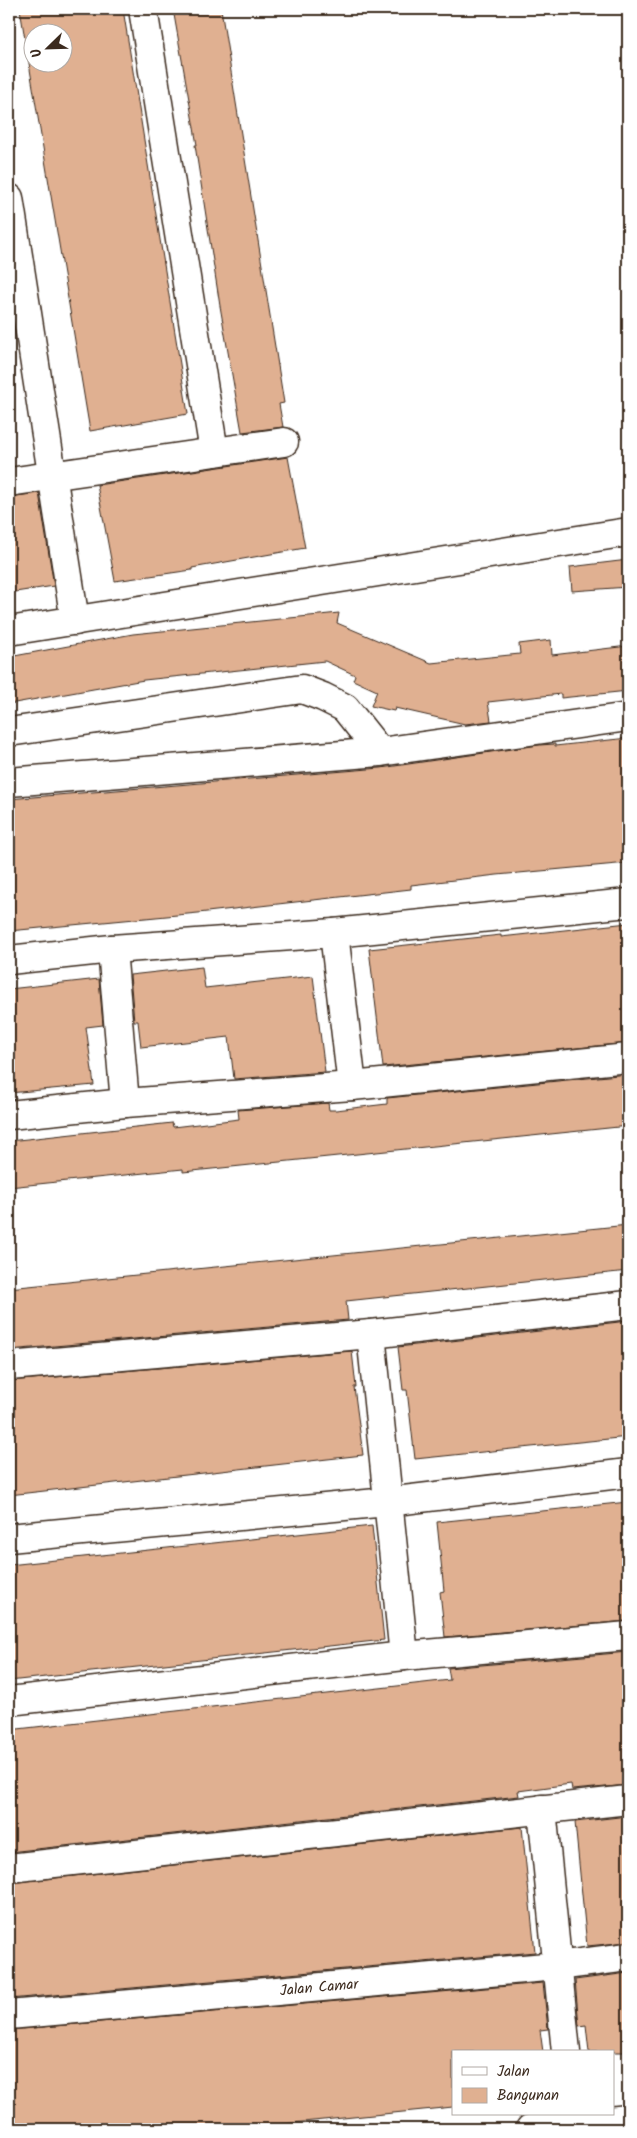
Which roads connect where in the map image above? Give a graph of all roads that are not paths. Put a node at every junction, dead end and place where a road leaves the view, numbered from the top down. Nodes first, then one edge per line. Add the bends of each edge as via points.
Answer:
1 (142, 9) edge
2 (9, 198) edge
3 (284, 442) dead end
4 (214, 452) junction
5 (53, 476) junction
6 (9, 482) edge
7 (628, 532) edge
8 (76, 621) junction
9 (9, 631) edge
10 (628, 717) edge
11 (9, 732) edge
12 (380, 752) junction
13 (9, 782) edge
14 (628, 903) edge
15 (334, 932) junction
16 (112, 949) junction
17 (9, 960) edge
18 (628, 1058) edge
19 (352, 1086) junction
20 (125, 1103) junction
21 (9, 1115) edge
22 (628, 1305) edge
23 (371, 1334) junction
24 (9, 1366) edge
25 (628, 1474) edge
26 (388, 1502) junction
27 (9, 1538) edge
28 (628, 1636) edge
29 (404, 1656) junction
30 (9, 1701) edge
31 (628, 1800) edge
32 (542, 1809) junction
33 (9, 1868) edge
34 (628, 1958) edge
35 (557, 1966) junction
36 (9, 2015) edge
37 (566, 2050) edge
38 (628, 2119) edge
39 (573, 2123) edge
40 (530, 2129) edge

1 - 4 street
2 - 5 street
3 - 4 street
4 - 5 street
5 - 6 street
5 - 8 street
7 - 8 street
8 - 9 street
10 - 12 street
11 - 12 street via 302,689 345,708
12 - 13 street
14 - 15 street
15 - 16 street
15 - 19 street
16 - 17 street
16 - 20 street
18 - 19 street
19 - 20 street
20 - 21 street
22 - 23 street
23 - 24 street
23 - 26 street
25 - 26 street
26 - 27 street
26 - 29 street
28 - 29 street
29 - 30 street
31 - 32 street
32 - 33 street
32 - 35 street
34 - 35 street, Jalan Camar
35 - 36 street, Jalan Camar
35 - 37 street
38 - 39 street
39 - 40 street

